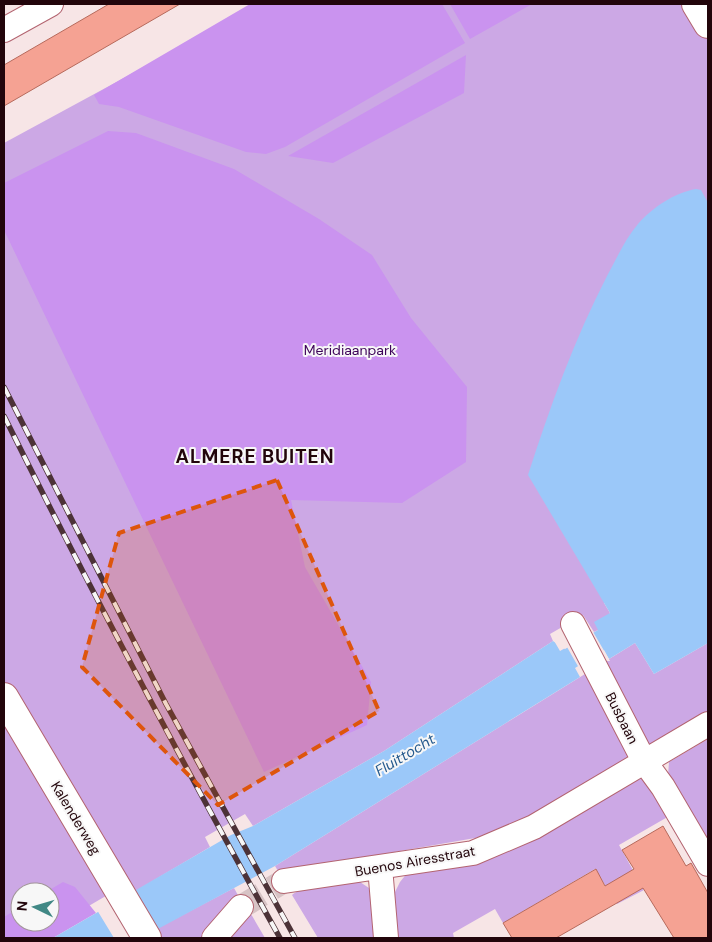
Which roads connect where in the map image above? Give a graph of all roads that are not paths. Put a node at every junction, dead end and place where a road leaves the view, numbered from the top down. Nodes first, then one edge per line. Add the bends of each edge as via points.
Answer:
1 (51, 4) edge
2 (696, 4) edge
3 (708, 24) edge
4 (4, 30) edge
5 (574, 624) dead end
6 (4, 697) edge
7 (708, 724) edge
8 (644, 762) junction
9 (708, 864) edge
10 (380, 867) junction
11 (284, 882) tunnel mouth
12 (241, 907) tunnel mouth
13 (148, 938) edge
14 (214, 938) edge
15 (386, 938) edge

1 - 4 street
2 - 3 street
5 - 8 street, Busbaan
6 - 13 street, Kalenderweg
7 - 8 street, Buenos Airesstraat
8 - 9 street via 663,787
8 - 10 street, Buenos Airesstraat via 534,827 473,853
10 - 11 street, Buenos Airesstraat
10 - 15 street
12 - 14 street

